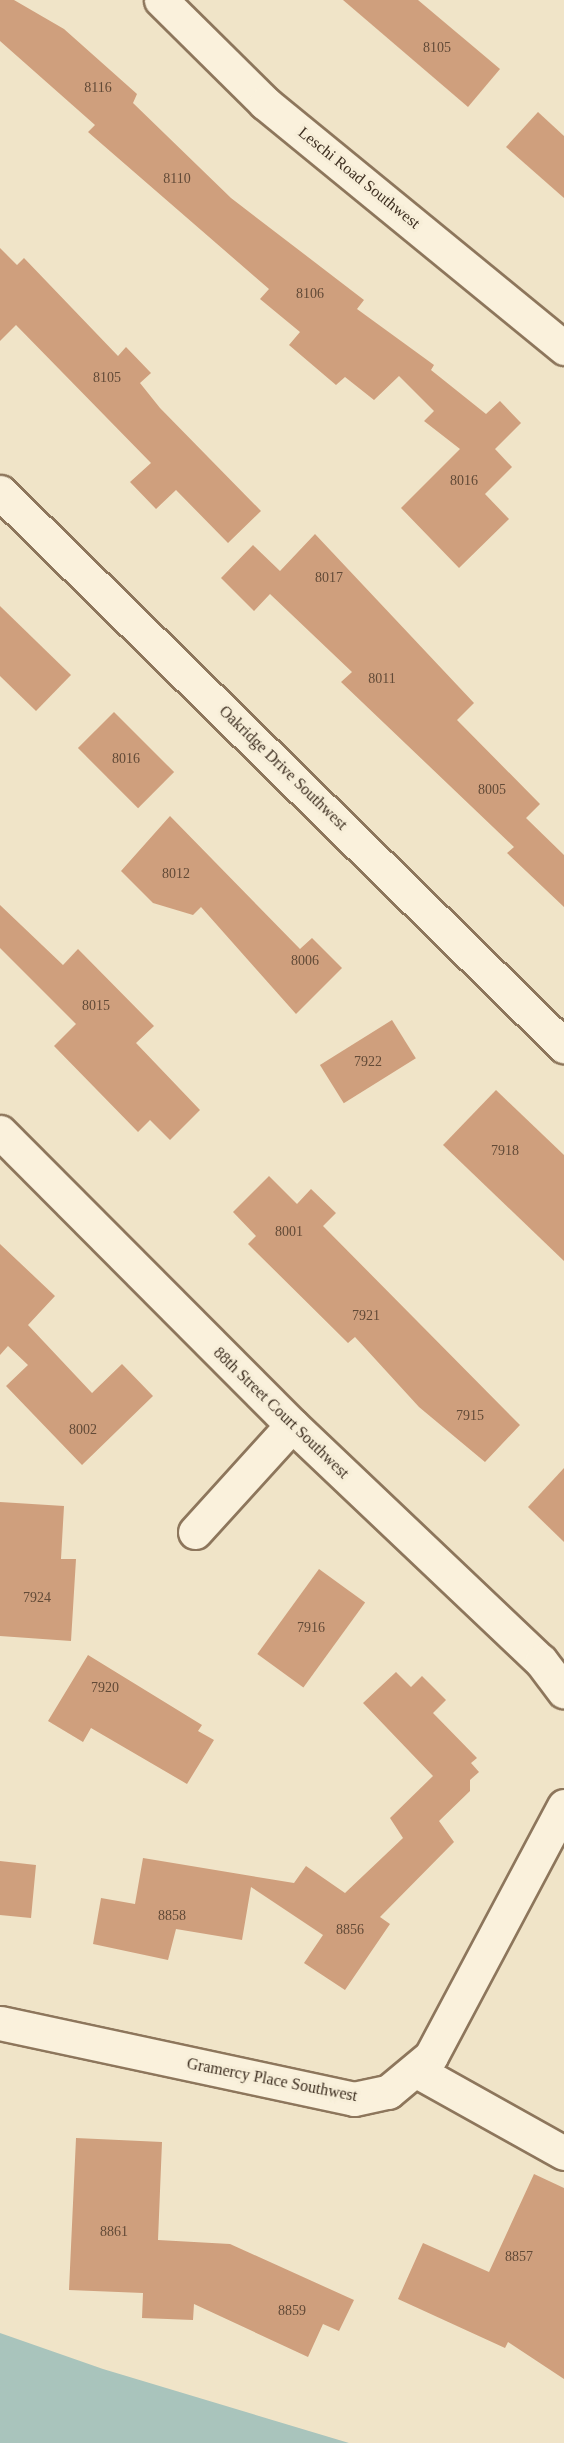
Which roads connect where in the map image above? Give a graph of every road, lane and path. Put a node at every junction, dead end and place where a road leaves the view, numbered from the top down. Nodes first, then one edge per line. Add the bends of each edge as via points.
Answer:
1 (161, 0) edge
2 (564, 348) edge
3 (0, 492) edge
4 (564, 1046) edge
5 (0, 1132) edge
6 (292, 1425) junction
7 (195, 1532) dead end
8 (564, 1691) edge
9 (564, 1806) edge
10 (0, 2023) edge
11 (417, 2071) junction
12 (564, 2153) edge

1 - 2 street, Leschi Road Southwest via 265,102
3 - 4 street, Oakridge Drive Southwest
5 - 6 street, 88th Street Court Southwest
6 - 7 street
6 - 8 street, 88th Street Court Southwest via 541,1661
9 - 11 street, Gramercy Place Southwest via 431,2056
10 - 11 street, Gramercy Place Southwest via 354,2099 388,2092
11 - 12 street

